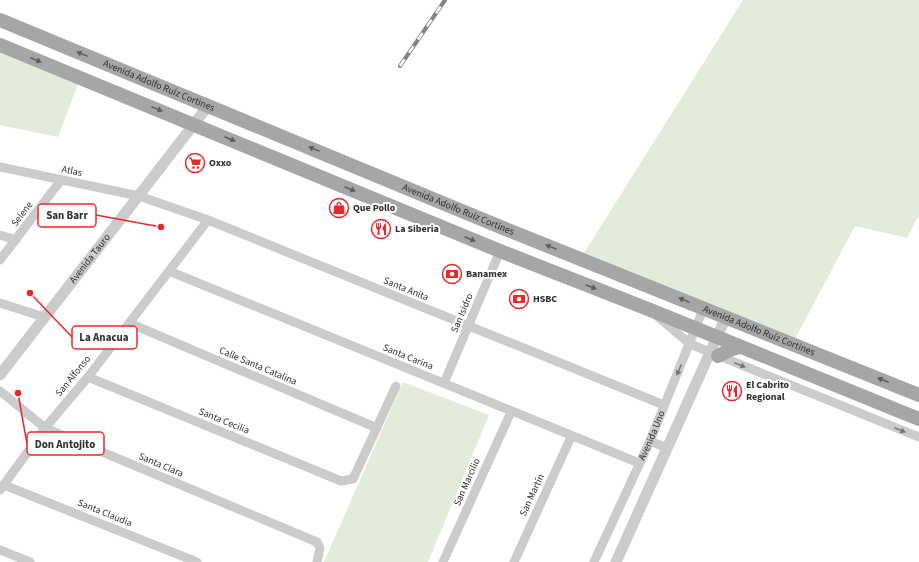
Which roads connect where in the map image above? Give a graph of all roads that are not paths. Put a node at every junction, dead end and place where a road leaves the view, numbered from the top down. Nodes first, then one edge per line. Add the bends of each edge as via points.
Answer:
1 (0, 20) edge
2 (0, 45) edge
3 (208, 106) junction
4 (194, 124) junction
5 (0, 167) edge
6 (61, 180) junction
7 (139, 196) junction
8 (208, 220) junction
9 (0, 235) edge
10 (16, 240) junction
11 (500, 251) junction
12 (0, 260) edge
13 (169, 272) junction
14 (0, 302) edge
15 (704, 307) junction
16 (648, 309) junction
17 (44, 317) junction
18 (726, 317) junction
19 (129, 324) junction
20 (468, 326) junction
21 (695, 329) junction
22 (716, 338) junction
23 (690, 344) junction
24 (740, 348) junction
25 (713, 354) junction
26 (0, 375) edge
27 (88, 377) junction
28 (444, 383) junction
29 (396, 386) dead end
30 (0, 391) edge
31 (919, 395) edge
32 (664, 405) junction
33 (511, 412) junction
34 (919, 419) edge
35 (45, 428) junction
36 (377, 428) junction
37 (571, 437) junction
38 (919, 437) edge
39 (650, 441) junction
40 (667, 448) junction
41 (639, 463) junction
42 (2, 487) edge
43 (0, 550) edge
44 (30, 562) edge
45 (197, 562) edge
46 (317, 562) edge
47 (443, 562) edge
48 (514, 562) edge
49 (594, 562) edge
50 (616, 562) edge

3 -> 1 main road, Avenida Adolfo Ruíz Cortines
2 -> 4 main road
3 - 4 street, Avenida Tauro
15 -> 3 main road, Avenida Adolfo Ruíz Cortines via 503,228
4 - 7 street, Avenida Tauro
4 -> 11 main road
5 - 6 street, Atlas
6 - 7 street, Atlas
6 - 10 street, Selene
7 - 8 street, Santa Anita
7 - 17 street, Avenida Tauro
8 - 13 street, San Alfonso
8 - 20 street, Santa Anita
9 - 10 street
10 - 12 street, Selene
11 -> 16 main road
11 - 20 street, San Isidro
13 - 19 street, San Alfonso
13 - 28 street, Santa Carina
14 - 17 street
15 - 18 main road, Avenida Adolfo Ruíz Cortines
15 - 21 street, Avenida Uno
16 - 21 main road
16 - 23 street
17 - 26 street, Avenida Tauro
18 - 22 street, Avenida Uno
31 -> 18 main road, Avenida Adolfo Ruíz Cortines
19 - 27 street, San Alfonso
19 - 36 street, Calle Santa Catalina
20 - 28 street, San Isidro
20 - 32 street, Santa Anita
21 - 22 main road
21 - 23 street, Avenida Uno
22 - 24 main road
22 - 25 street, Avenida Uno
23 - 25 street
23 -> 32 street, Avenida Uno
24 - 25 main road
24 - 34 main road
25 -> 38 street
25 - 40 street, Avenida Uno
27 - 35 street, San Alfonso
27 - 36 street, Santa Cecilia via 341,481 353,479
28 - 33 street, Santa Carina
29 - 36 street
30 - 35 street, Santa Clara
32 - 39 street, Avenida Uno
33 - 37 street, Santa Carina
33 - 47 street, San Marcilio
35 - 42 street, San Alfonso
35 - 46 street, Santa Clara via 317,542 320,548
37 - 41 street, Santa Carina
37 - 48 street, San Martín
39 - 40 street
39 - 41 street, Avenida Uno
40 - 50 street, Avenida Uno
41 - 49 street, Avenida Uno
42 - 45 street, Santa Claudia
43 - 44 street

